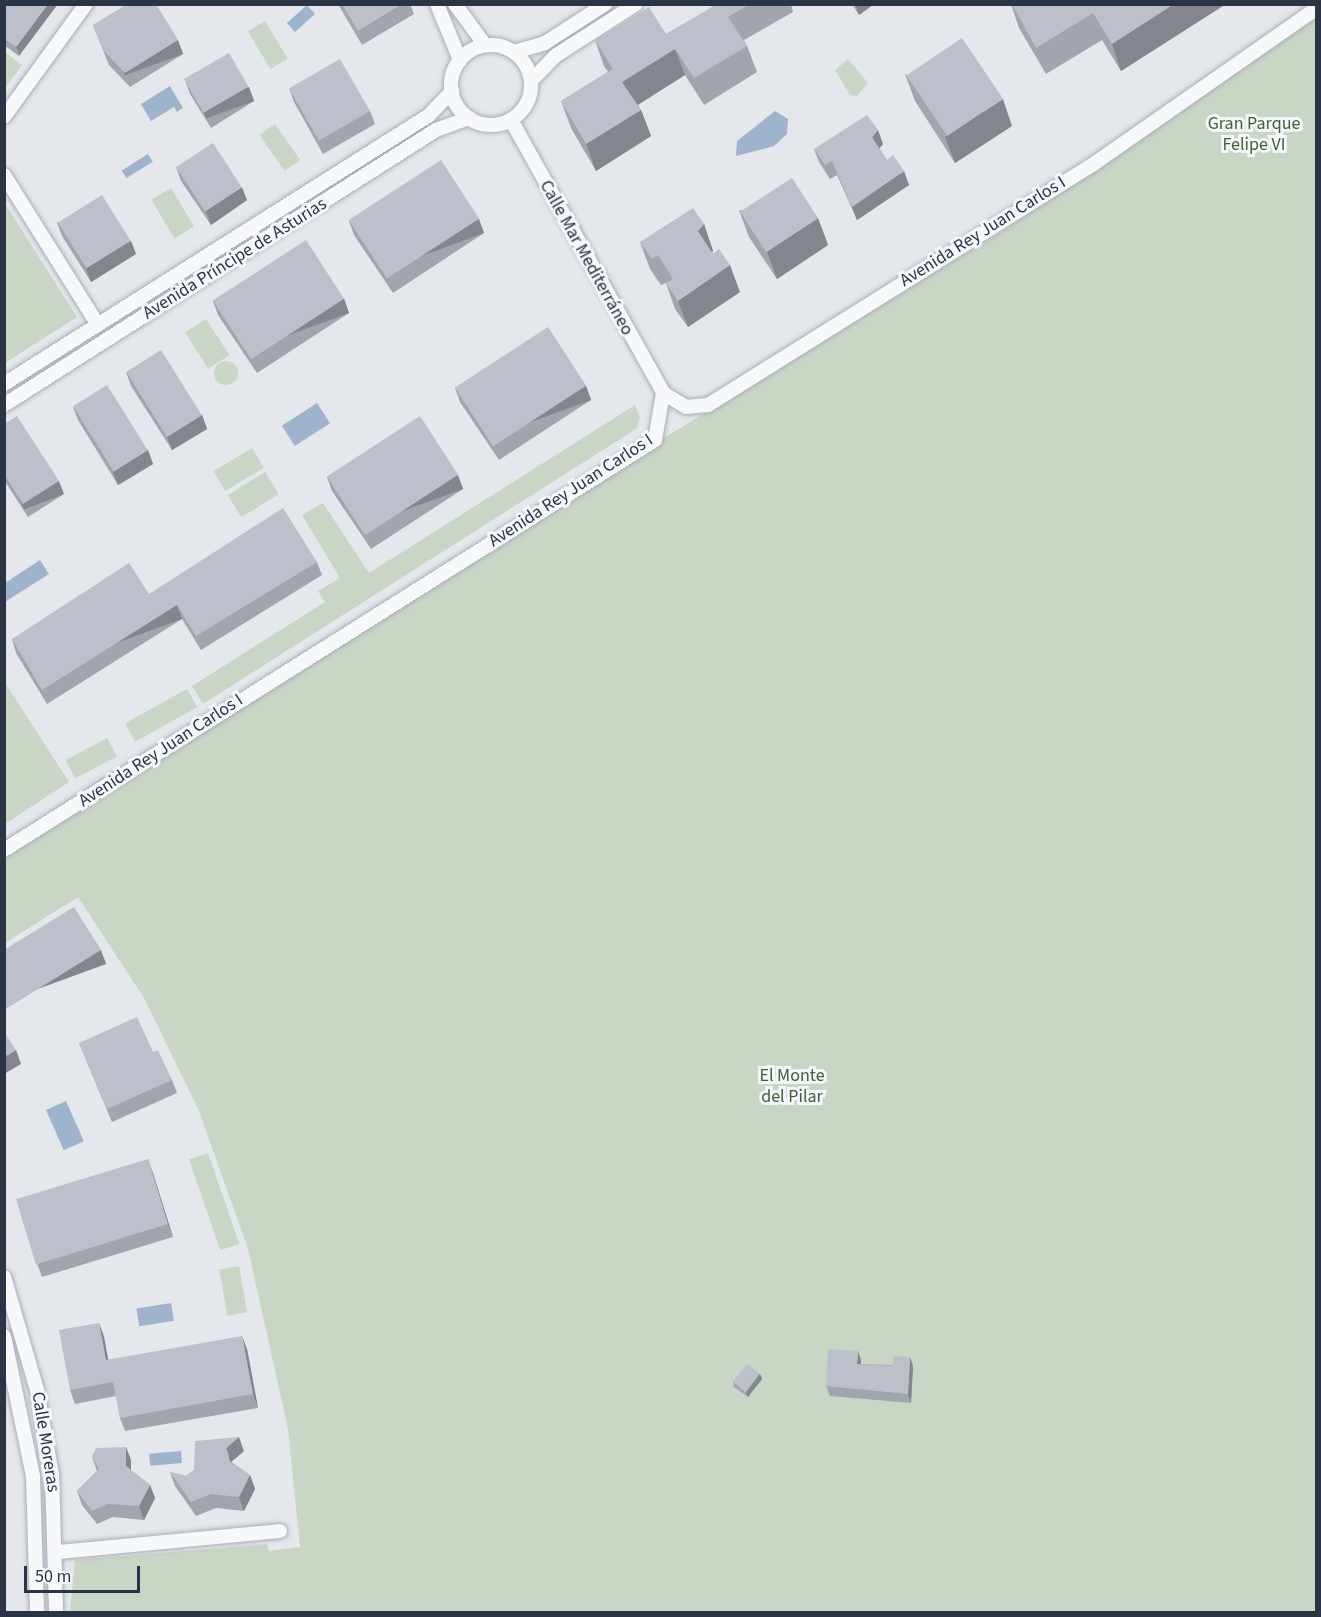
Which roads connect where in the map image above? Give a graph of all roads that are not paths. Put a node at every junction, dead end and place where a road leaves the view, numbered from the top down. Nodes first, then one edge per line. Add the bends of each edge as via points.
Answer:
1 (86, 4) edge
2 (437, 4) edge
3 (455, 4) edge
4 (605, 4) edge
5 (636, 4) edge
6 (1317, 9) edge
7 (485, 45) junction
8 (514, 52) junction
9 (460, 60) junction
10 (531, 81) junction
11 (452, 91) junction
12 (4, 117) edge
13 (469, 118) junction
14 (511, 120) junction
15 (4, 175) edge
16 (98, 325) junction
17 (4, 384) edge
18 (663, 394) junction
19 (4, 405) edge
20 (4, 850) edge
21 (4, 1276) edge
22 (4, 1336) edge
23 (10, 1382) edge
24 (280, 1531) dead end
25 (58, 1552) junction
26 (37, 1612) edge
27 (56, 1612) edge

1 - 12 street
2 - 9 street
3 - 7 street
4 - 8 street via 545,43
5 - 10 street via 555,56
6 - 18 street, Avenida Rey Juan Carlos I via 1095,163 708,405 686,407
7 - 8 street
7 - 9 street
8 - 10 street
9 - 11 street
10 - 14 street via 527,104
11 - 13 street
11 - 16 street, Avenida Príncipe de Asturias via 428,116
13 - 14 street via 490,125
13 - 19 street, Avenida Príncipe de Asturias via 436,130
14 - 18 street, Calle Mar Mediterráneo
15 - 16 street
16 - 17 street, Avenida Príncipe de Asturias
18 - 20 street, Avenida Rey Juan Carlos I via 655,440
21 - 25 street, Calle Moreras via 37,1390
22 - 23 street, Calle Moreras
23 - 26 street, Calle Moreras via 35,1498
24 - 25 street
25 - 27 street, Calle Moreras

